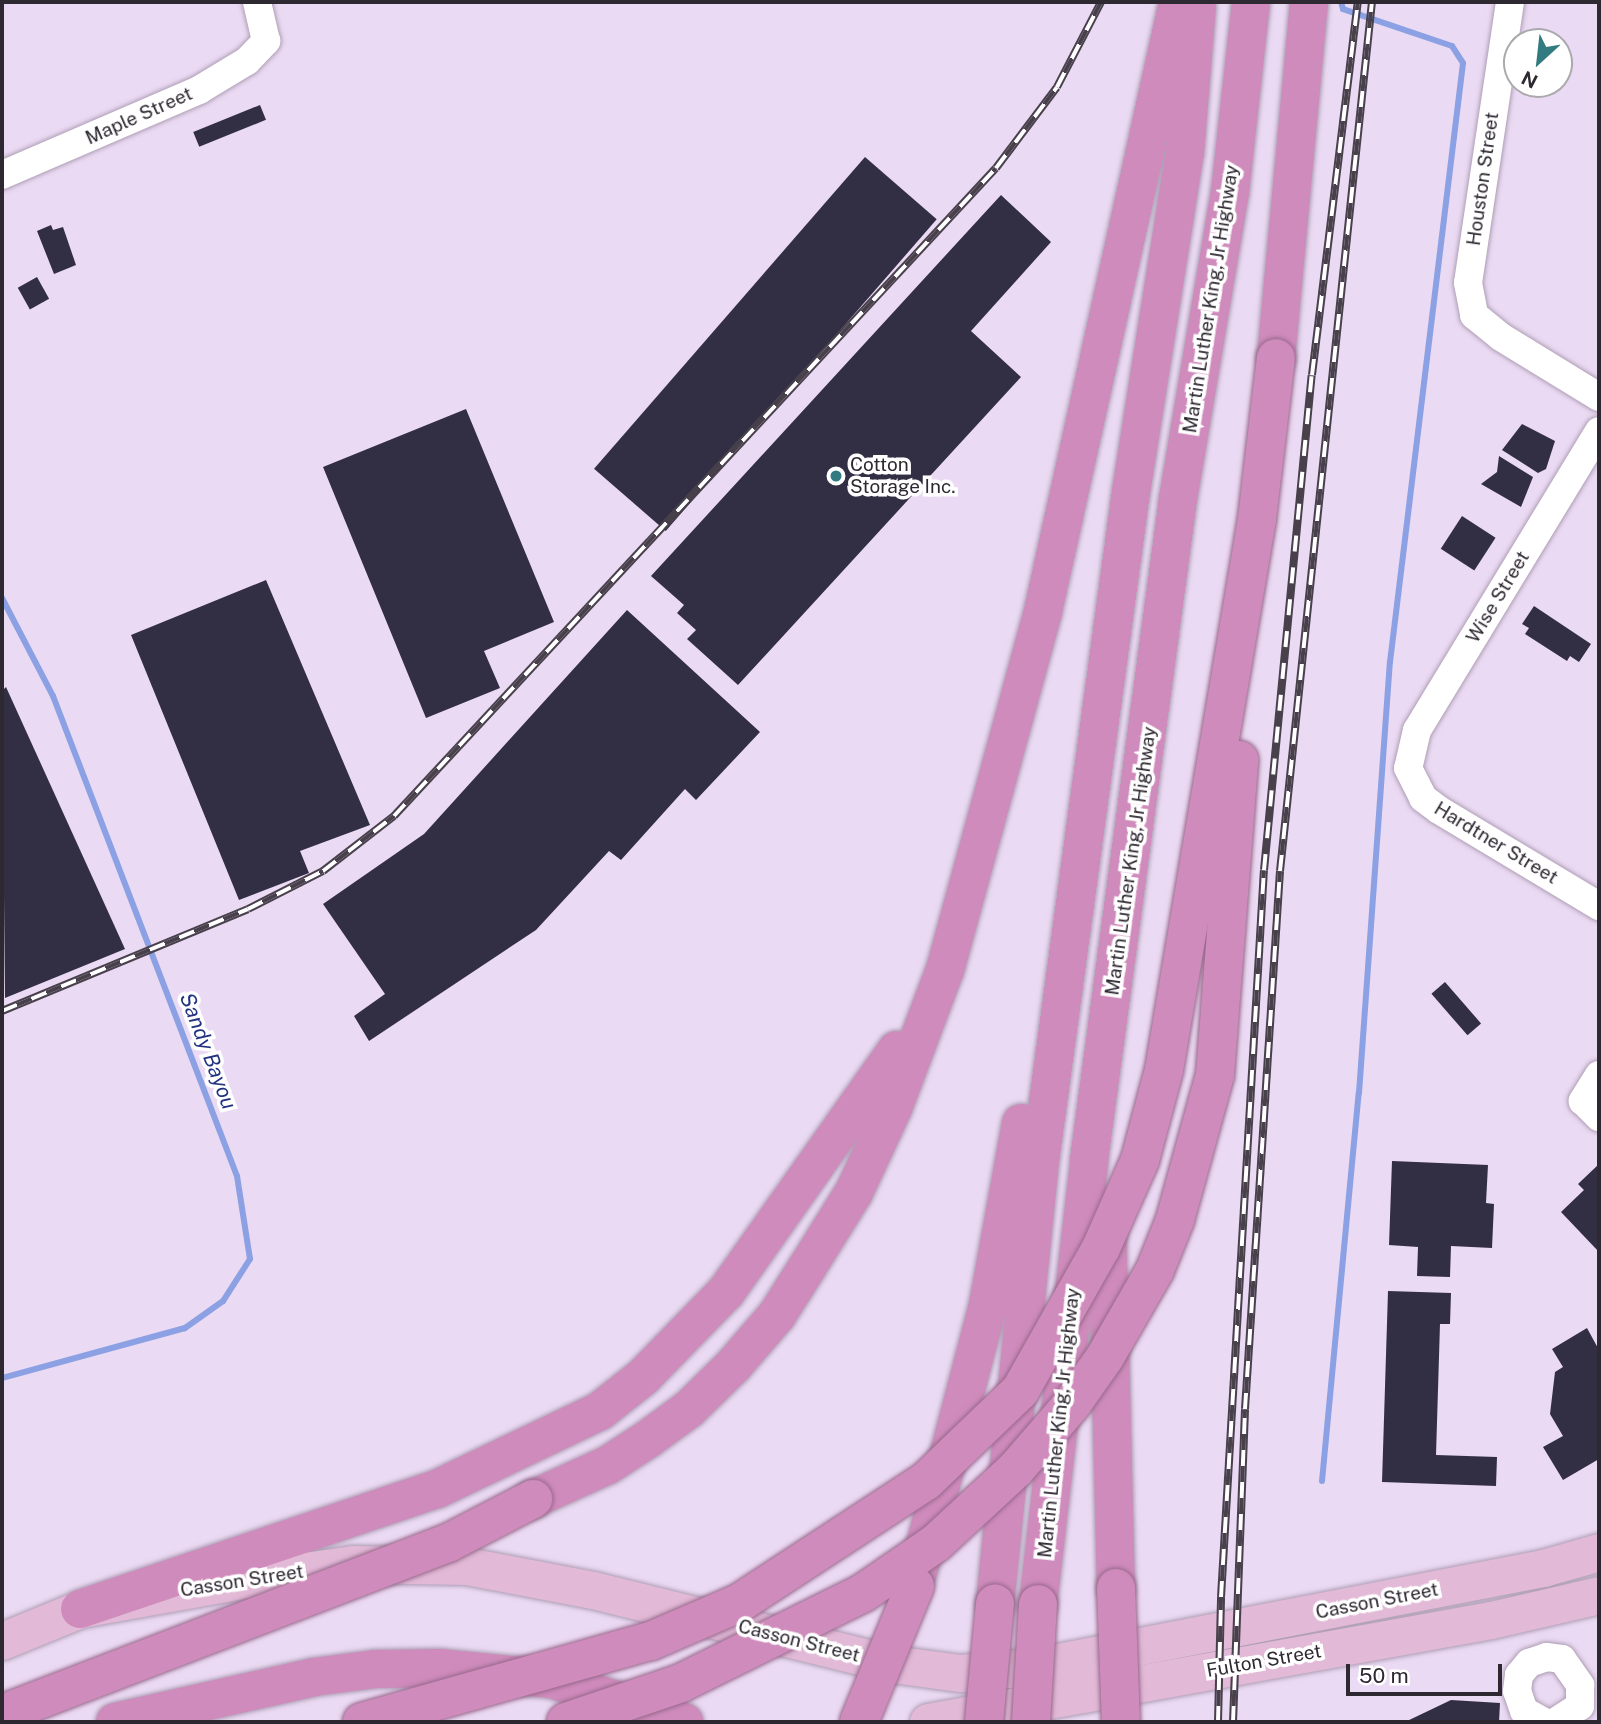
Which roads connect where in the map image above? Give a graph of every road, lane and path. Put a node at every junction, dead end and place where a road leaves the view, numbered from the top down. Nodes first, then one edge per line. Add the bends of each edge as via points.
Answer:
1 (257, 2) edge
2 (1178, 2) edge
3 (1197, 2) edge
4 (1251, 2) edge
5 (1510, 2) edge
6 (1309, 10) edge
7 (2, 175) edge
8 (1599, 397) edge
9 (1599, 431) edge
10 (1257, 519) junction
11 (1408, 768) joint
12 (1599, 906) edge
13 (1116, 969) junction
14 (945, 970) junction
15 (1061, 1020) junction
16 (1599, 1075) edge
17 (1591, 1109) edge
18 (1599, 1552) edge
19 (1599, 1595) edge
20 (80, 1609) junction
21 (2, 1641) edge
22 (2, 1708) edge
23 (2, 1714) edge
24 (7, 1722) edge
25 (115, 1722) edge
26 (362, 1722) edge
27 (566, 1722) edge
28 (684, 1722) edge
29 (859, 1722) edge
30 (928, 1722) edge
31 (984, 1722) edge
32 (1031, 1722) edge
33 (1121, 1722) edge

1 - 7 street, Maple Street via 266,41 247,61 199,90
2 - 14 highway via 1043,611
3 - 15 highway via 1185,152 1129,506
4 - 13 highway, Martin Luther King, Jr Highway via 1230,192 1178,499
5 - 8 street, Houston Street via 1468,283 1474,315 1501,337
6 - 10 highway, bridge
9 - 11 street, Wise Street via 1417,730
10 - 26 highway, bridge via 1164,1070 1140,1160 1101,1248 1020,1391 926,1481 741,1602 651,1641
10 - 27 highway, bridge via 1215,1075 1175,1220 1133,1308 1072,1404 1016,1469 936,1543 863,1593 770,1642 681,1684
11 - 12 street, Hardtner Street via 1423,798 1439,810
13 - 32 highway, Martin Luther King, Jr Highway, bridge via 1088,1160 1038,1604
13 - 33 highway, bridge via 1107,1215
14 - 20 highway via 877,1085 726,1292 643,1377 600,1411 437,1489
14 - 23 highway, bridge via 894,1108 853,1192 777,1315 689,1409 608,1465 448,1544
15 - 29 highway, bridge via 1020,1126 988,1305 915,1586
15 - 31 highway, bridge via 1041,1154
16 - 17 street
18 - 20 main road, Casson Street via 1530,1570 1032,1667 960,1673 894,1664 593,1590 467,1566 353,1564
19 - 30 main road, Fulton Street via 1490,1620
20 - 21 main road, Casson Street
22 - 24 street
25 - 28 highway, bridge via 301,1679 376,1669 439,1668 551,1679

